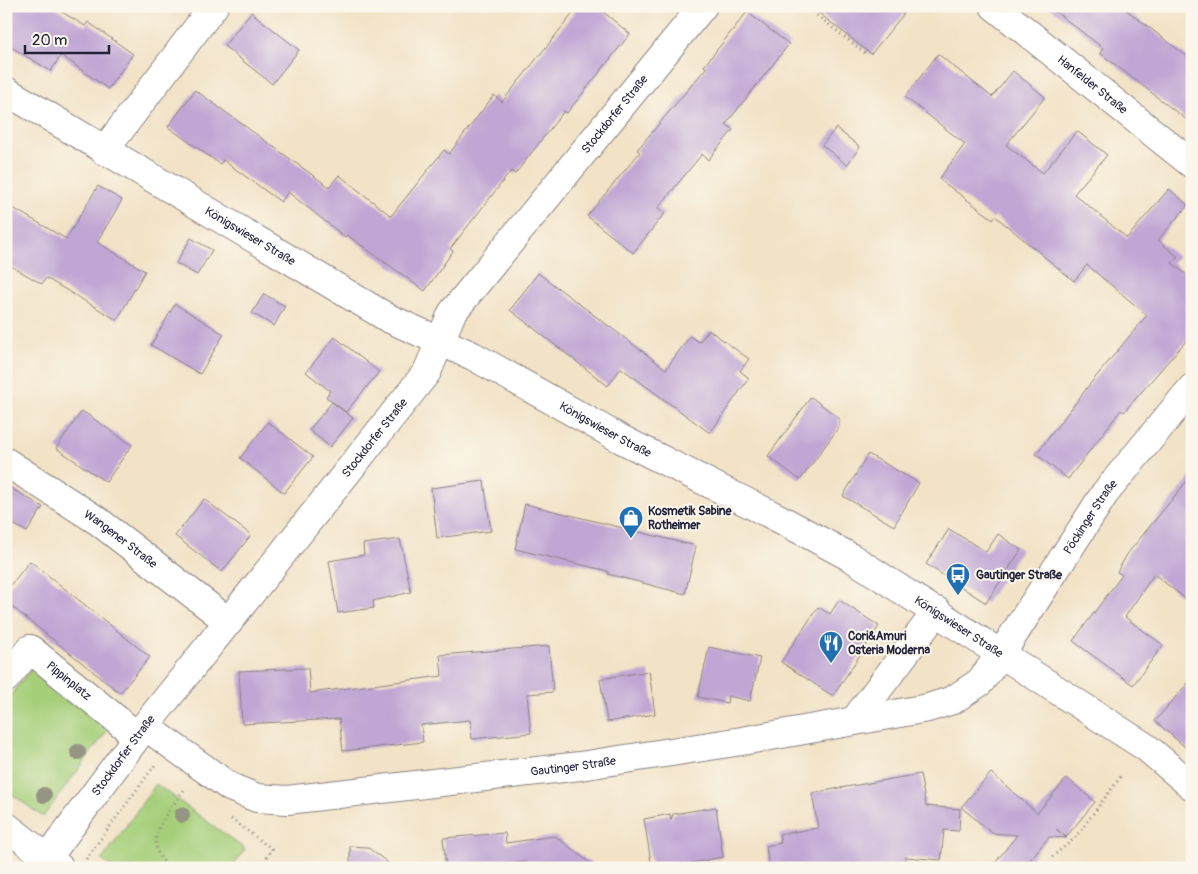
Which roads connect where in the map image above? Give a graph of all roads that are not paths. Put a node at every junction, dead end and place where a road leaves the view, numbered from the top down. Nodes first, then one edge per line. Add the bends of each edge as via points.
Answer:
1 (214, 6) edge
2 (703, 6) edge
3 (994, 6) edge
4 (6, 91) edge
5 (104, 151) junction
6 (1192, 164) edge
7 (440, 342) junction
8 (1192, 388) edge
9 (6, 462) edge
10 (937, 611) junction
11 (229, 622) junction
12 (1002, 654) junction
13 (6, 678) edge
14 (854, 721) junction
15 (141, 731) junction
16 (1192, 786) edge
17 (6, 826) edge
18 (58, 863) edge

1 - 5 street
2 - 7 street, Stockdorfer Straße via 452,313
3 - 6 street, Hanfelder Straße
4 - 5 street, Königswieser Straße
5 - 7 street, Königswieser Straße via 388,318
7 - 10 street, Königswieser Straße via 473,356 621,438 780,518
7 - 11 street, Stockdorfer Straße via 427,372
8 - 12 street, Pöckinger Straße via 1106,492
9 - 11 street, Wangener Straße via 98,521
10 - 12 street, Königswieser Straße
10 - 14 street
11 - 15 street, Stockdorfer Straße
12 - 14 street, Gautinger Straße via 980,682 953,700 928,708
12 - 16 street, Königswieser Straße via 1147,748
13 - 15 street, Pippinplatz via 30,649
14 - 15 street, Gautinger Straße via 580,766 287,800 256,798 230,787 169,744
15 - 18 street, Stockdorfer Straße
17 - 18 street

